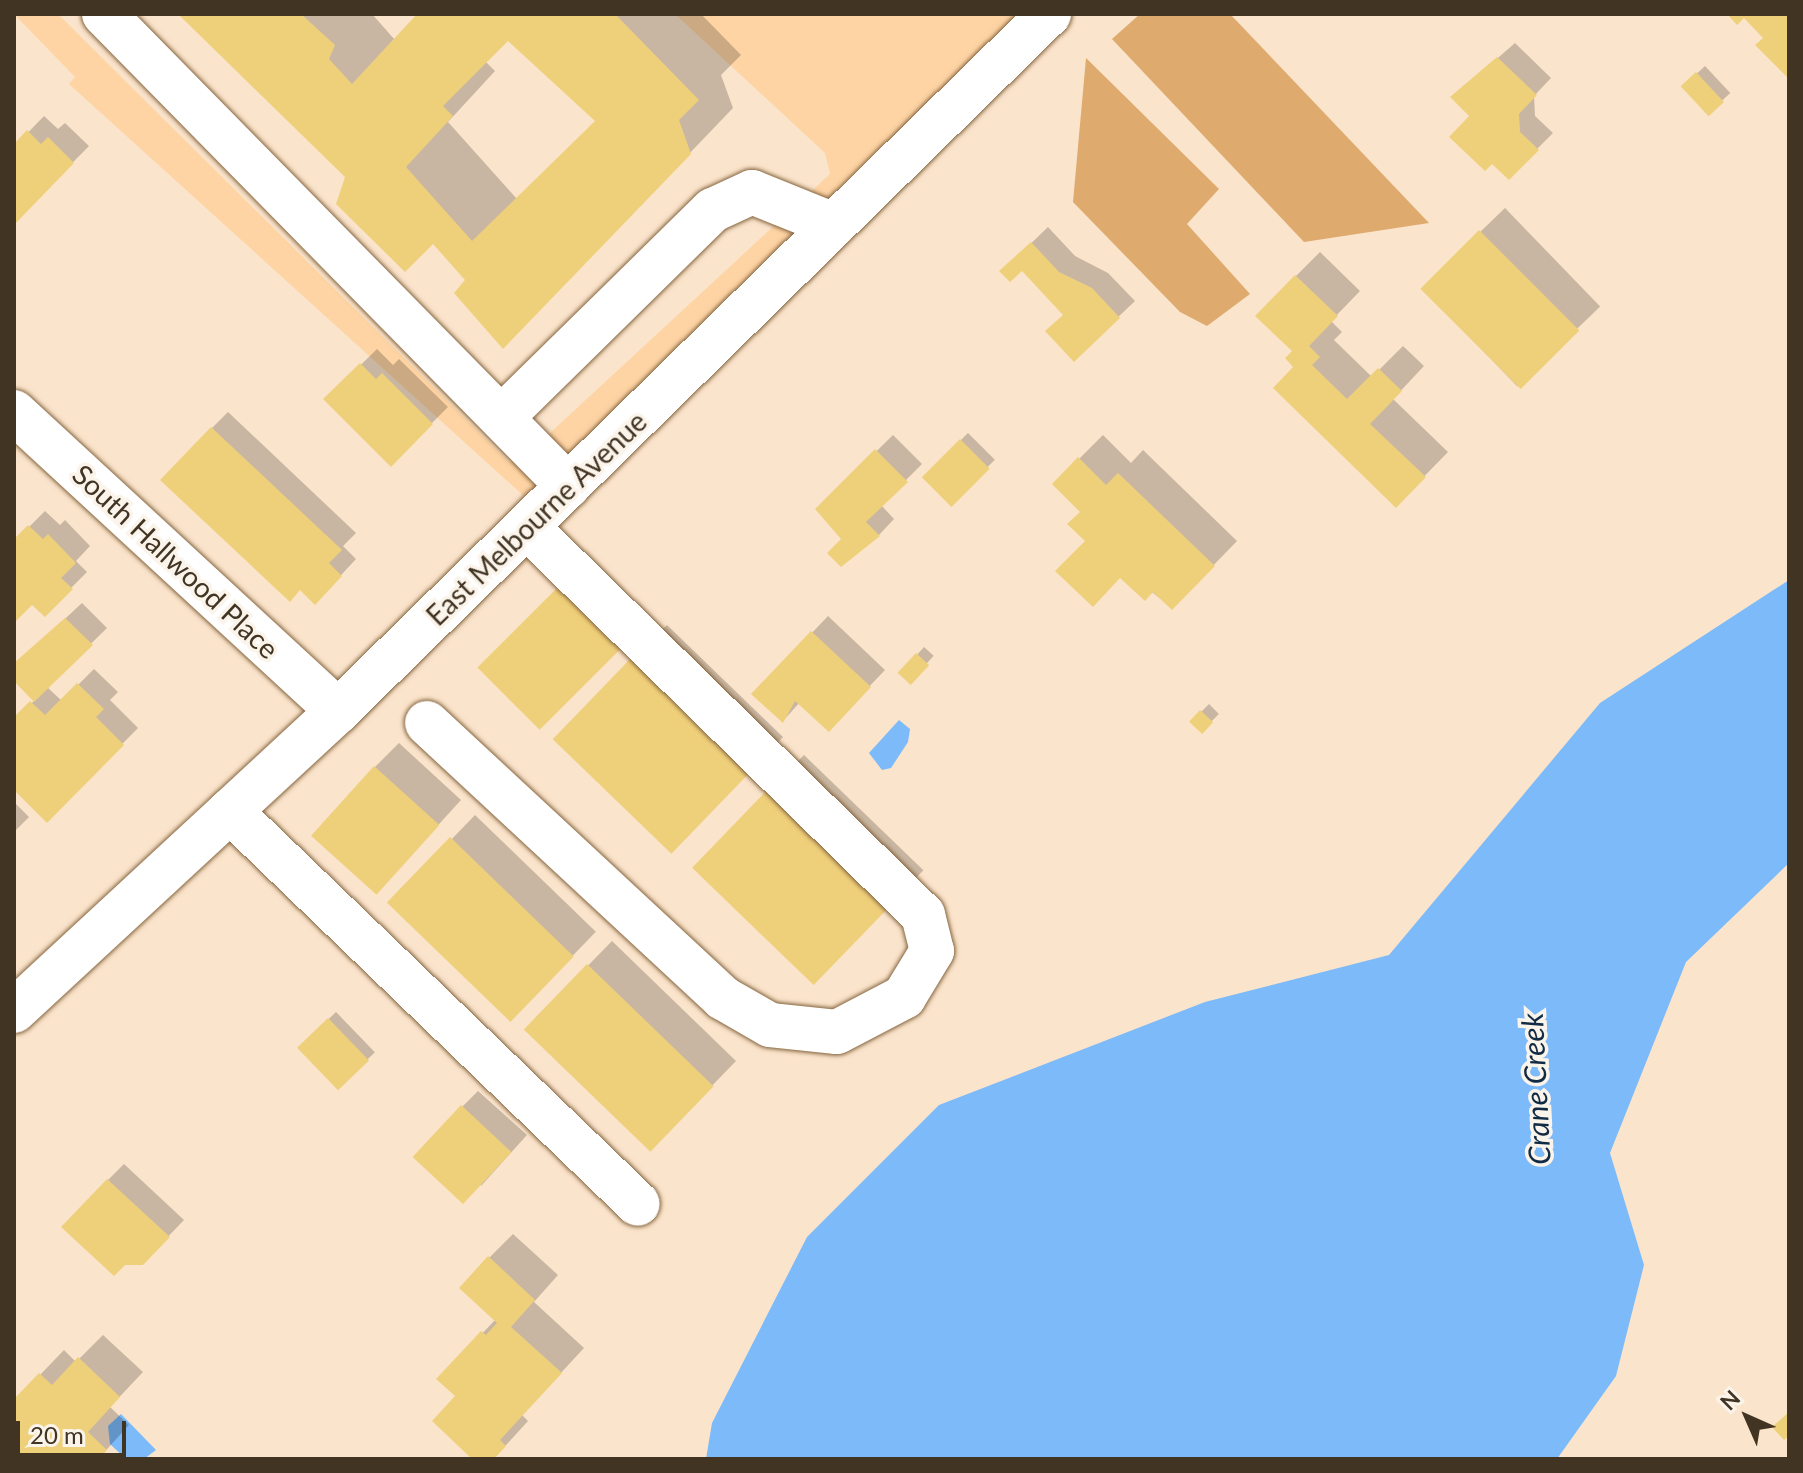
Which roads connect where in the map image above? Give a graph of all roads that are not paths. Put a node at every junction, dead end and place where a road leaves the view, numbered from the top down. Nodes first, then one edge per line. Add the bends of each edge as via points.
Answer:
1 (1049, 14) edge
2 (123, 20) edge
3 (834, 225) junction
4 (14, 412) edge
5 (502, 417) junction
6 (568, 486) junction
7 (527, 527) junction
8 (338, 711) junction
9 (427, 723) dead end
10 (230, 811) junction
11 (14, 1011) edge
12 (638, 1204) dead end

1 - 3 street, East Melbourne Avenue
2 - 5 street
3 - 5 street via 752,192 713,210
3 - 6 street, East Melbourne Avenue
4 - 8 street, South Hallwood Place
5 - 6 street
6 - 7 street, East Melbourne Avenue
7 - 8 street, East Melbourne Avenue
7 - 9 street via 923,915 932,951 904,997 837,1032 770,1025 723,998
8 - 10 street, East Melbourne Avenue
10 - 11 street, East Melbourne Avenue
10 - 12 street

